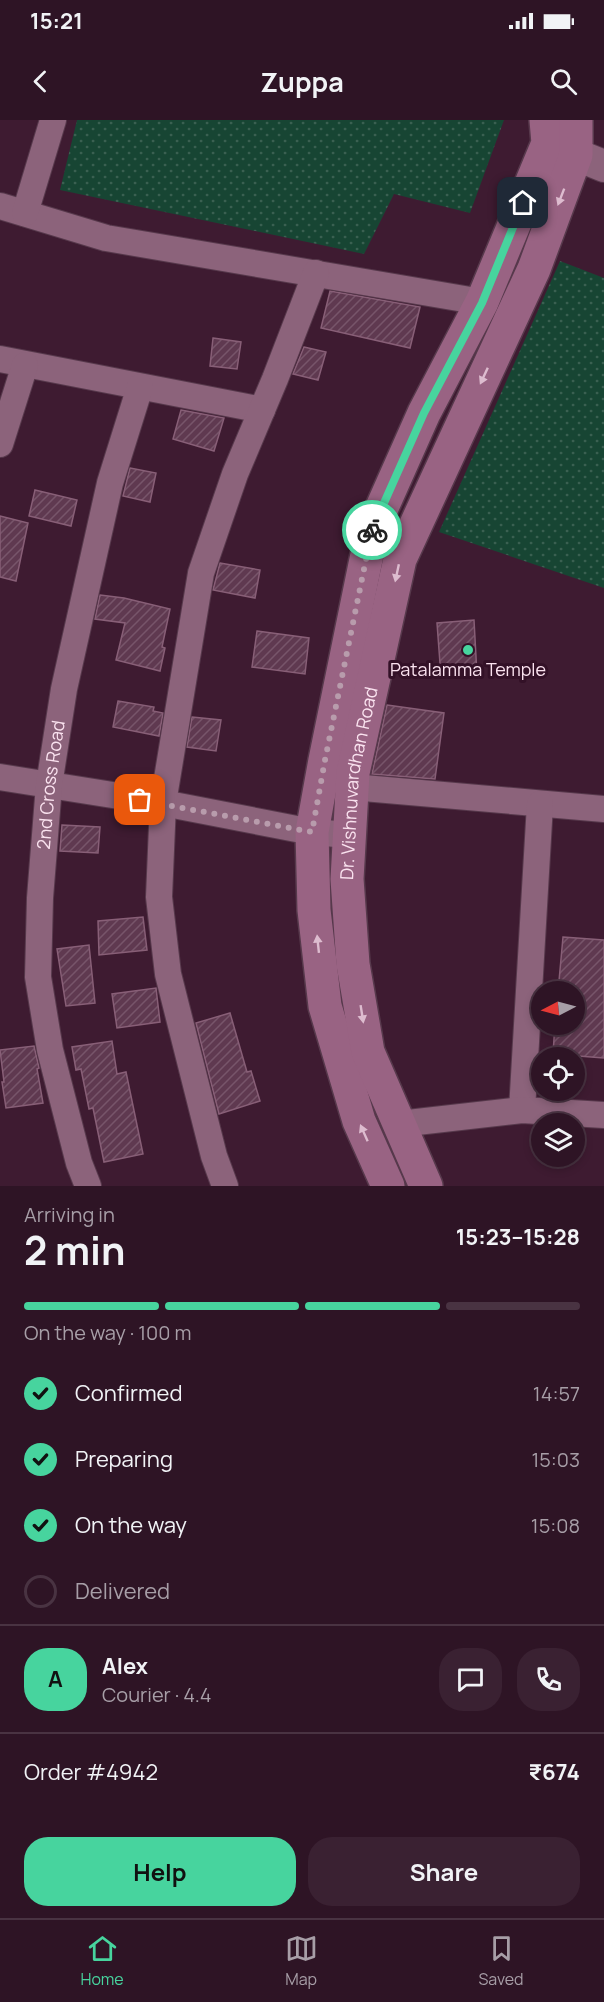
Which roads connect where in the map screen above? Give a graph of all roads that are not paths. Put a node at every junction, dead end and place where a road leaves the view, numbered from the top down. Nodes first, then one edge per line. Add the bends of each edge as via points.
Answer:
1 (52, 120) edge
2 (576, 120) edge
3 (568, 146) edge
4 (0, 206) edge
5 (25, 213) junction
6 (316, 273) junction
7 (482, 303) junction
8 (0, 359) edge
9 (25, 364) junction
10 (140, 387) junction
11 (262, 410) junction
12 (0, 444) edge
13 (0, 777) edge
14 (49, 785) junction
15 (352, 788) junction
16 (162, 803) junction
17 (540, 804) junction
18 (604, 809) edge
19 (312, 832) junction
20 (349, 835) junction
21 (522, 1110) junction
22 (604, 1115) edge
23 (399, 1124) junction
24 (88, 1186) edge
25 (225, 1186) edge
26 (388, 1186) edge
27 (426, 1186) edge

1 - 5 street
2 - 3 main road, Dr. Vishnuvardhan Road
3 - 7 main road, Dr. Vishnuvardhan Road
3 -> 15 main road, Dr. Vishnuvardhan Road via 534,269 400,559
4 - 5 street
5 - 6 street via 106,238
6 - 7 street
6 - 11 street
7 - 19 main road, Dr. Vishnuvardhan Road via 424,413 372,530
8 - 9 street
9 - 10 street
9 - 12 street
10 - 11 street
10 - 14 street, 2nd Cross Road via 108,494 64,689
11 - 16 street via 201,573
13 - 14 street
14 - 16 street
14 - 24 street, 2nd Cross Road via 38,977 50,1050
15 - 17 street
15 - 20 main road, Dr. Vishnuvardhan Road
16 - 19 street
16 - 25 street via 159,897 168,974
17 - 18 street
17 - 21 street
19 - 20 street
26 -> 19 main road, Dr. Vishnuvardhan Road via 359,1122 325,1006 314,910
20 -> 23 main road, Dr. Vishnuvardhan Road via 347,879 353,964 368,1052
21 - 22 street
21 - 23 street
23 - 27 main road, Dr. Vishnuvardhan Road

